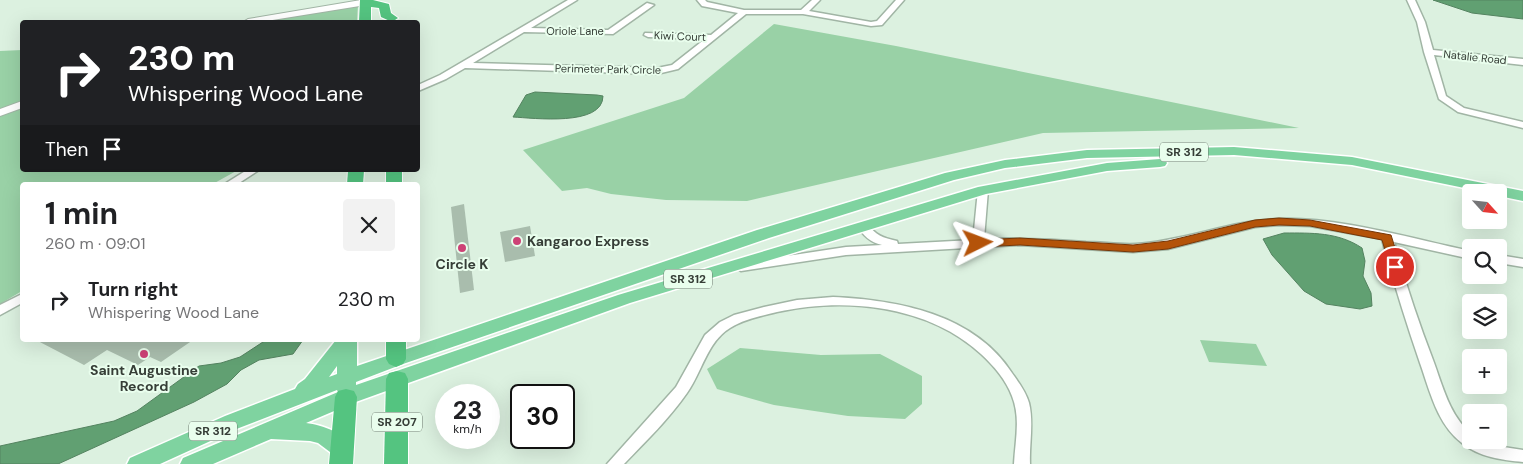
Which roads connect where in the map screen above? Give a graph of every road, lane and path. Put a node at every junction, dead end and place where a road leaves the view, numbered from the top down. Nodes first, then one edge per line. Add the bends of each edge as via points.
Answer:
1 (348, 0) edge
2 (392, 0) edge
3 (573, 0) edge
4 (702, 0) edge
5 (816, 0) edge
6 (900, 0) edge
7 (1411, 0) edge
8 (366, 1) edge
9 (650, 5) dead end
10 (324, 8) junction
11 (744, 12) junction
12 (803, 12) junction
13 (259, 20) edge
14 (365, 20) edge
15 (392, 20) edge
16 (522, 30) junction
17 (648, 35) dead end
18 (712, 37) junction
19 (1428, 52) junction
20 (1523, 62) edge
21 (464, 65) junction
22 (420, 87) edge
23 (20, 105) edge
24 (0, 113) edge
25 (1523, 124) edge
26 (974, 170) junction
27 (1395, 171) junction
28 (251, 172) edge
29 (233, 182) edge
30 (983, 190) junction
31 (1523, 196) edge
32 (863, 225) junction
33 (1387, 237) junction
34 (978, 243) junction
35 (912, 247) junction
36 (1462, 253) edge
37 (1507, 260) edge
38 (1523, 263) edge
39 (708, 274) junction
40 (20, 299) edge
41 (0, 311) edge
42 (345, 342) edge
43 (347, 342) edge
44 (396, 359) edge
45 (346, 387) junction
46 (288, 400) junction
47 (266, 431) junction
48 (342, 456) edge
49 (1523, 456) edge
50 (138, 464) edge
51 (191, 464) edge
52 (396, 464) edge
53 (615, 464) edge
54 (1022, 464) edge

1 - 10 street
2 - 15 highway
3 - 16 street
4 - 11 street via 705,4
5 - 12 street
6 - 12 street via 875,24
7 - 19 street via 1422,22
8 - 10 street
8 - 14 highway
8 - 15 highway via 385,6 385,15
9 - 16 street, Oriole Lane via 610,32
10 - 13 street
11 - 12 street
11 - 18 street, Perimeter Park Circle
16 - 21 street
17 - 18 street, Kiwi Court
18 - 21 street, Perimeter Park Circle via 675,66 657,71
19 - 20 street, Natalie Road
19 - 25 street via 1442,97 1447,103 1471,114
21 - 22 street
23 - 24 street
26 - 27 main road, SR 312 via 1087,154 1234,151 1352,161
26 - 30 main road via 984,178
26 - 44 main road, SR 312 via 762,234
27 - 30 main road, SR 312 via 1243,160 1158,163 1107,167
27 - 31 main road, SR 312
28 - 29 street
30 - 32 main road, SR 312
30 - 34 street
32 - 35 street via 866,232 882,242
32 - 39 main road, SR 312
33 - 34 street via 1310,223 1279,222 1255,224 1168,245 1133,248 1020,241
33 - 36 street
33 - 49 street via 1403,297 1446,417 1473,444 1489,451
34 - 35 street
35 - 39 street via 846,251
37 - 38 street
39 - 44 main road, SR 312
40 - 41 street
42 - 46 main road via 312,384
43 - 45 main road
44 - 45 main road, SR 312
44 - 52 highway, SR 207
45 - 46 main road, SR 312
45 - 47 main road, SR 312
45 - 48 highway
46 - 50 main road, SR 312
47 - 48 main road via 316,432 329,438
47 - 51 main road, SR 312
53 - 54 street via 682,390 707,342 724,325 780,306 834,301 870,303 914,312 952,328 987,350 1011,377 1020,395 1025,430

